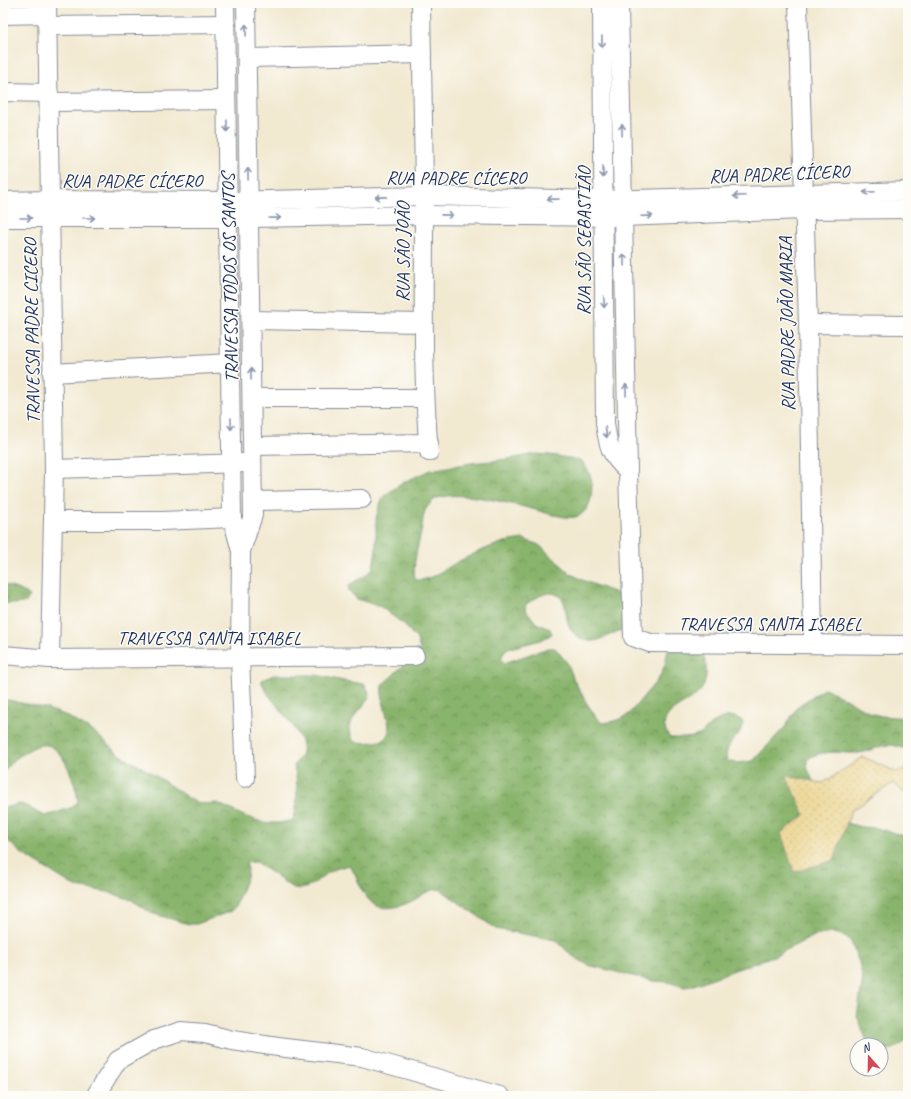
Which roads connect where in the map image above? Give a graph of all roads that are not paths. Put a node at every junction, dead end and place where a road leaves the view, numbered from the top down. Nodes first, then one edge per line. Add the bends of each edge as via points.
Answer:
1 (225, 3) edge
2 (246, 3) edge
3 (421, 3) edge
4 (602, 3) edge
5 (619, 3) edge
6 (798, 3) edge
7 (47, 14) edge
8 (3, 15) edge
9 (226, 24) junction
10 (422, 54) junction
11 (247, 58) junction
12 (3, 92) edge
13 (49, 97) junction
14 (226, 100) junction
15 (908, 191) edge
16 (424, 196) junction
17 (623, 199) junction
18 (249, 200) junction
19 (3, 202) edge
20 (804, 202) junction
21 (603, 208) junction
22 (50, 209) junction
23 (908, 209) edge
24 (228, 210) junction
25 (424, 215) junction
26 (623, 217) junction
27 (3, 218) edge
28 (249, 218) junction
29 (251, 320) junction
30 (423, 323) junction
31 (808, 324) junction
32 (908, 324) edge
33 (230, 362) junction
34 (52, 373) junction
35 (252, 398) junction
36 (425, 398) junction
37 (253, 454) junction
38 (232, 462) junction
39 (54, 469) junction
40 (628, 471) junction
41 (362, 499) dead end
42 (253, 502) junction
43 (232, 518) junction
44 (53, 521) junction
45 (241, 551) junction
46 (633, 636) joint
47 (813, 644) junction
48 (908, 645) edge
49 (3, 656) edge
50 (416, 656) dead end
51 (240, 658) junction
52 (50, 659) junction
53 (245, 778) dead end
54 (96, 1096) edge
55 (500, 1096) edge

1 - 9 street, TRAVESSA TODOS OS SANTOS
11 -> 2 street, TRAVESSA TODOS OS SANTOS
3 - 10 street, RUA SÃO JOÃO
4 -> 21 street, RUA SÃO SEBASTIÃO
17 -> 5 street, RUA SÃO SEBASTIÃO
6 - 20 street, RUA PADRE JOÃO MARIA
7 - 8 street
7 - 9 street
7 - 13 street, TRAVESSA PADRE CICERO
9 - 14 street, TRAVESSA TODOS OS SANTOS
10 - 11 street
10 - 16 street, RUA SÃO JOÃO
18 -> 11 street, TRAVESSA TODOS OS SANTOS
12 - 13 street
13 - 14 street
13 - 22 street, TRAVESSA PADRE CICERO
14 -> 24 street, TRAVESSA TODOS OS SANTOS
15 -> 20 street, RUA PADRE CÍCERO
16 -> 18 street, RUA PADRE CÍCERO
21 -> 16 street, RUA PADRE CÍCERO
16 - 25 street, RUA SÃO JOÃO
20 -> 17 street, RUA PADRE CÍCERO
17 - 21 street, RUA PADRE CÍCERO
17 - 26 street, RUA SÃO SEBASTIÃO
18 - 24 street, RUA PADRE CÍCERO
18 - 28 street, TRAVESSA TODOS OS SANTOS
19 - 22 street, RUA PADRE CÍCERO
20 - 23 street, RUA PADRE CÍCERO
26 -> 20 street, RUA PADRE CÍCERO
20 - 31 street, RUA PADRE JOÃO MARIA
25 -> 21 street, RUA PADRE CÍCERO
21 - 26 street, RUA PADRE CÍCERO
21 -> 40 street, RUA SÃO SEBASTIÃO via 605,423 609,446 614,457
22 - 24 street, RUA PADRE CÍCERO
27 -> 22 street, RUA PADRE CÍCERO
22 - 34 street, TRAVESSA PADRE CICERO
24 - 28 street, RUA PADRE CÍCERO
24 - 33 street, TRAVESSA TODOS OS SANTOS
28 -> 25 street, RUA PADRE CÍCERO
25 - 30 street, RUA SÃO JOÃO
40 -> 26 street, RUA SÃO SEBASTIÃO
28 - 29 street, TRAVESSA TODOS OS SANTOS
29 - 30 street
35 -> 29 street, TRAVESSA TODOS OS SANTOS
30 - 36 street, RUA SÃO JOÃO
31 - 32 street
31 - 47 street, RUA PADRE JOÃO MARIA
33 - 34 street
33 -> 38 street, TRAVESSA TODOS OS SANTOS
34 - 39 street, TRAVESSA PADRE CICERO
35 - 36 street
35 - 37 street, TRAVESSA TODOS OS SANTOS
36 - 37 street, RUA SÃO JOÃO via 429,448
37 - 38 street
37 - 42 street, TRAVESSA TODOS OS SANTOS
38 - 39 street
38 - 43 street, TRAVESSA TODOS OS SANTOS
39 - 44 street, TRAVESSA PADRE CICERO
40 - 46 street, RUA SÃO SEBASTIÃO
41 - 42 street
42 - 45 street, TRAVESSA TODOS OS SANTOS via 254,515
43 - 44 street
43 - 45 street, TRAVESSA TODOS OS SANTOS
44 - 52 street, TRAVESSA PADRE CICERO
45 - 51 street, TRAVESSA TODOS OS SANTOS
46 - 47 street, TRAVESSA SANTA ISABEL via 650,643
47 - 48 street, TRAVESSA SANTA ISABEL
49 - 52 street, TRAVESSA SANTA ISABEL
50 - 51 street, TRAVESSA SANTA ISABEL
51 - 52 street, TRAVESSA SANTA ISABEL
51 - 53 street, TRAVESSA TODOS OS SANTOS
54 - 55 street via 118,1060 154,1040 181,1031 362,1057

